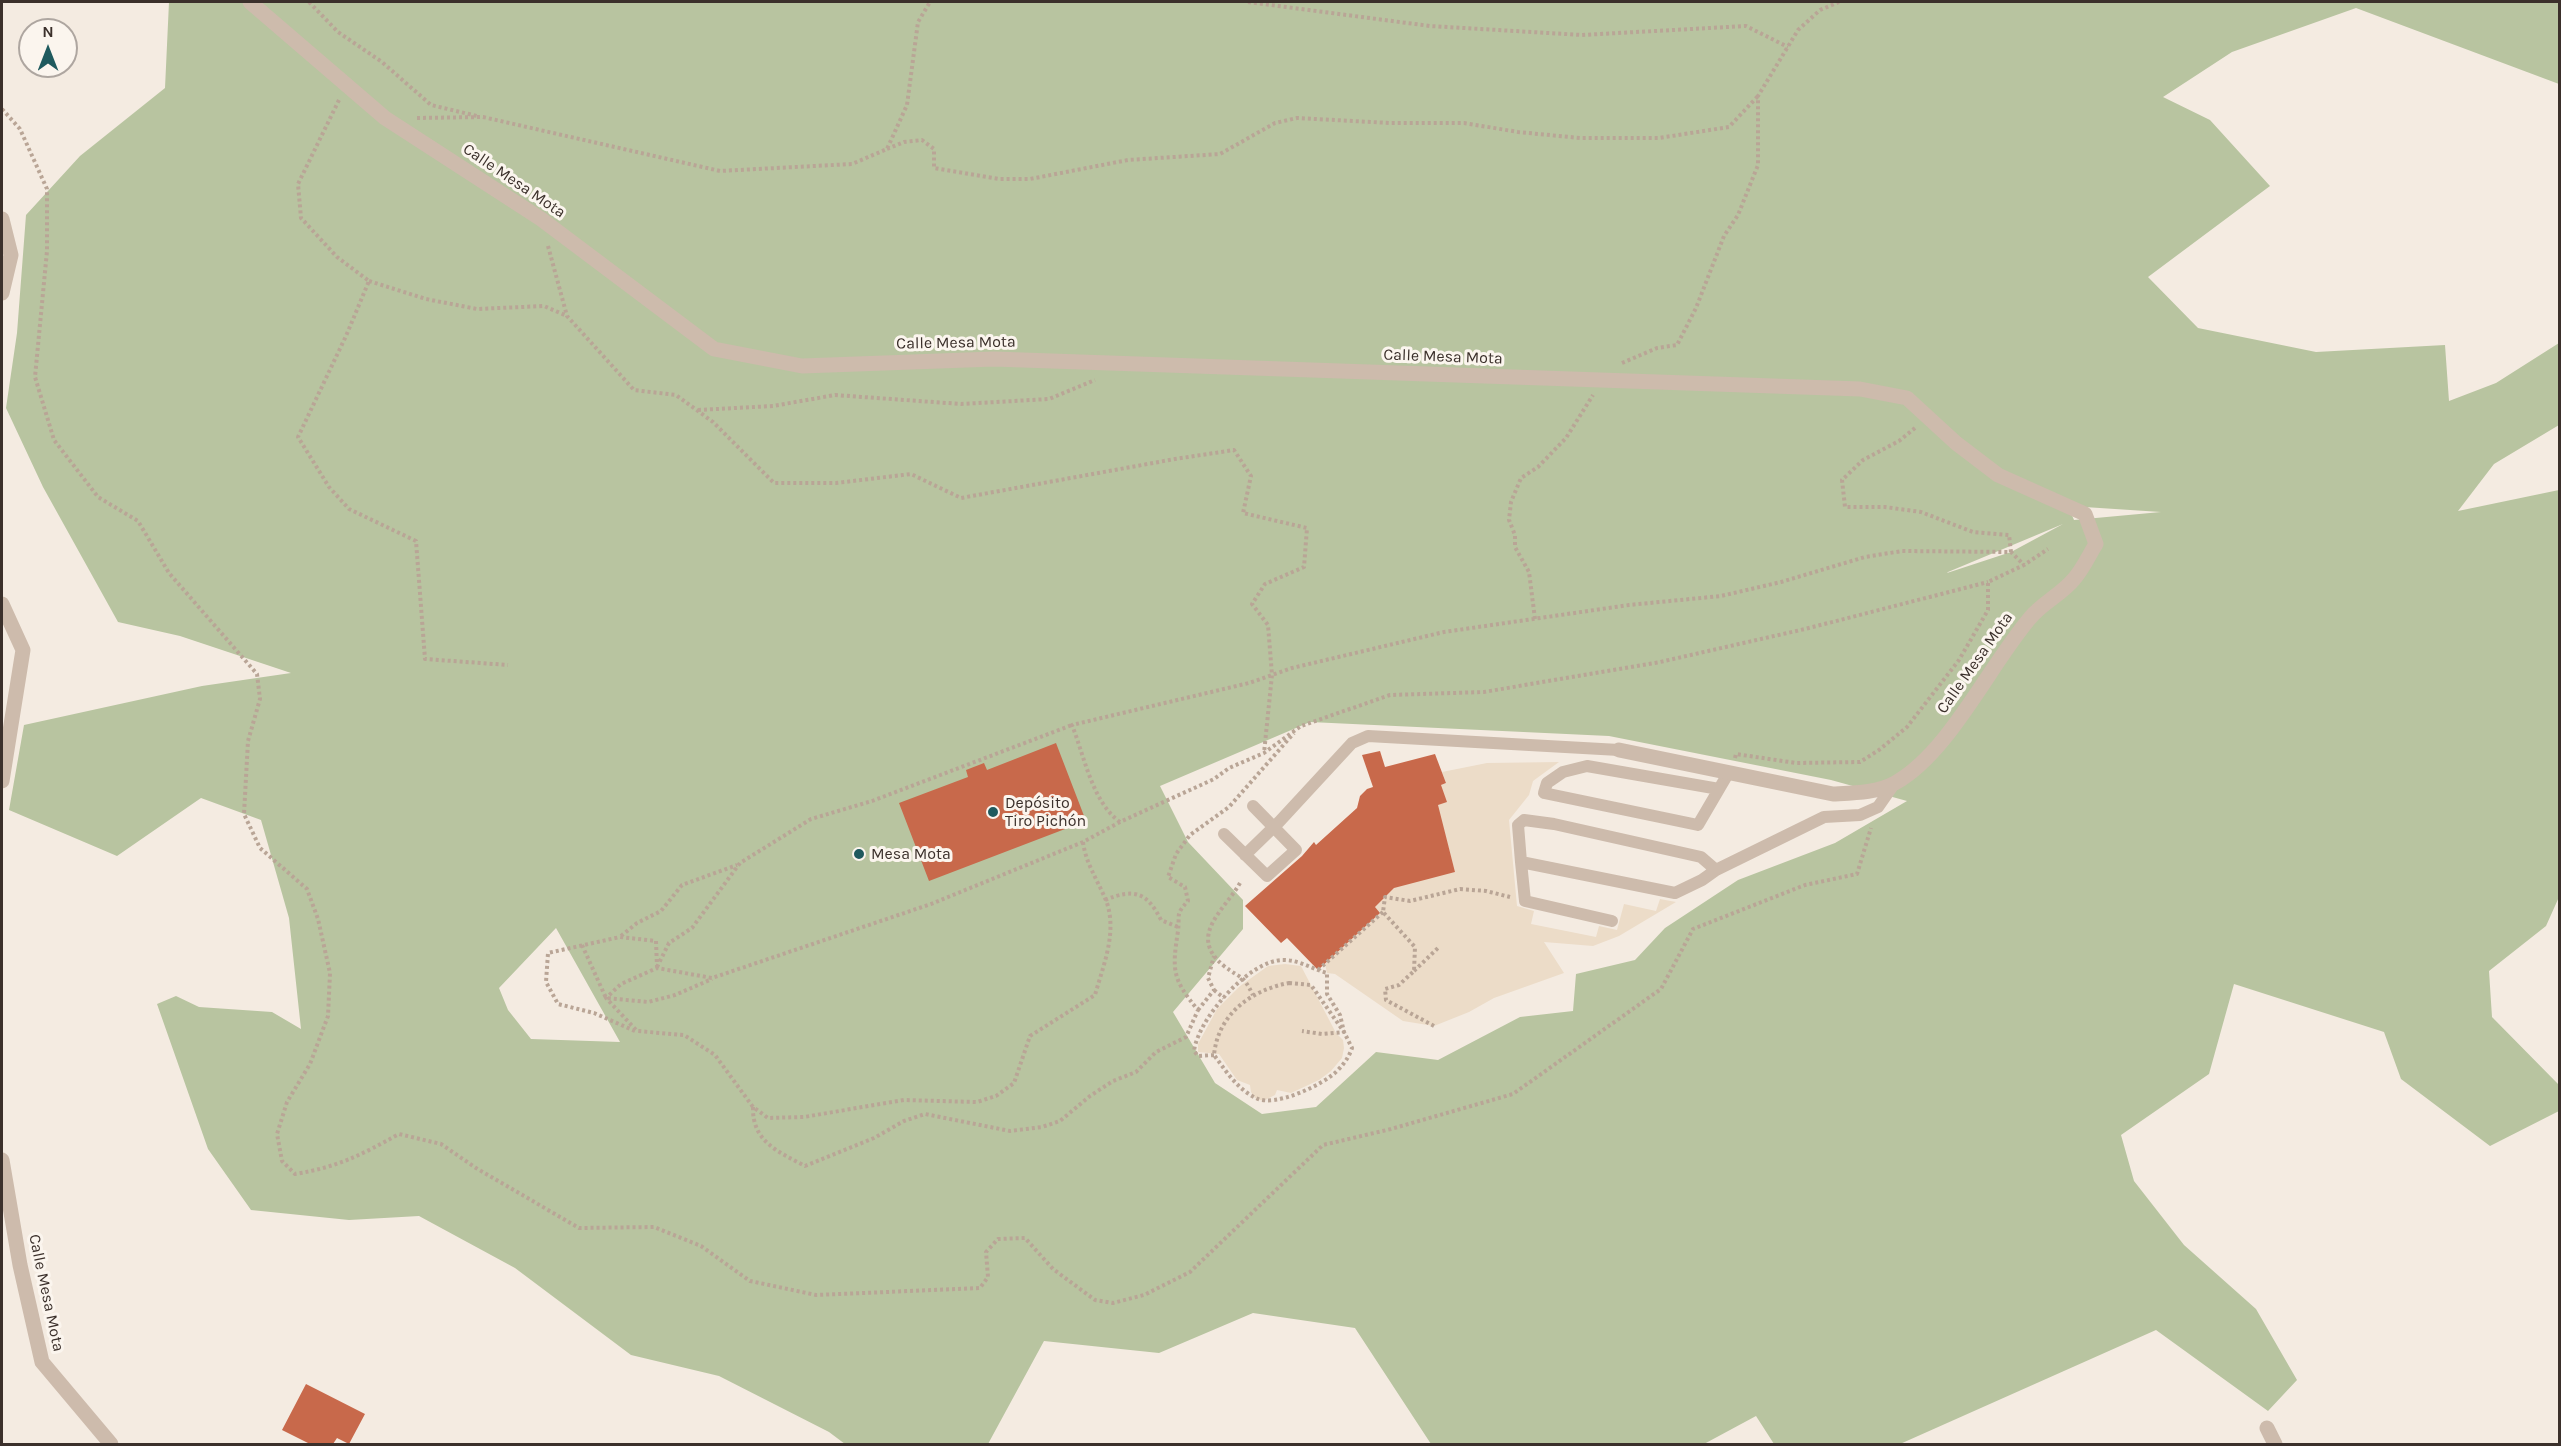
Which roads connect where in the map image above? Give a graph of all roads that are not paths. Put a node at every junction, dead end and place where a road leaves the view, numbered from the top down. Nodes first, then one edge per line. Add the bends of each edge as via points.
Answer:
1 (250, 2) edge
2 (2, 219) edge
3 (2, 293) edge
4 (2, 604) edge
5 (1619, 750) joint
6 (1729, 772) junction
7 (2, 781) edge
8 (1894, 784) junction
9 (1719, 789) junction
10 (1253, 806) dead end
11 (1275, 827) junction
12 (1224, 834) dead end
13 (1245, 855) junction
14 (1521, 862) junction
15 (1716, 870) junction
16 (1612, 921) dead end
17 (2, 1160) edge
18 (2267, 1428) dead end
19 (111, 1444) edge
20 (2275, 1444) edge

1 - 8 street, Calle Mesa Mota via 385,118 541,219 714,349 802,366 994,359 1860,389 1907,398 1998,475 2085,514 2096,544 2074,579 2031,616 1928,758
2 - 3 street via 11,255
4 - 7 street via 23,650
5 - 6 street, Calle Mesa Mota
5 - 11 lane via 1368,736 1352,743
6 - 8 street, Calle Mesa Mota via 1833,794 1865,793
6 - 9 lane
8 - 15 lane via 1878,807 1860,814 1824,817
9 - 9 lane via 1587,766 1563,772 1547,783 1544,793 1698,825
10 - 11 lane
11 - 13 lane
11 - 13 lane via 1296,850 1267,876
12 - 13 lane
14 - 15 lane via 1675,893
14 - 15 lane via 1518,825 1524,820 1701,857
14 - 16 lane via 1525,901
17 - 19 street, Calle Mesa Mota via 42,1362
18 - 20 street

